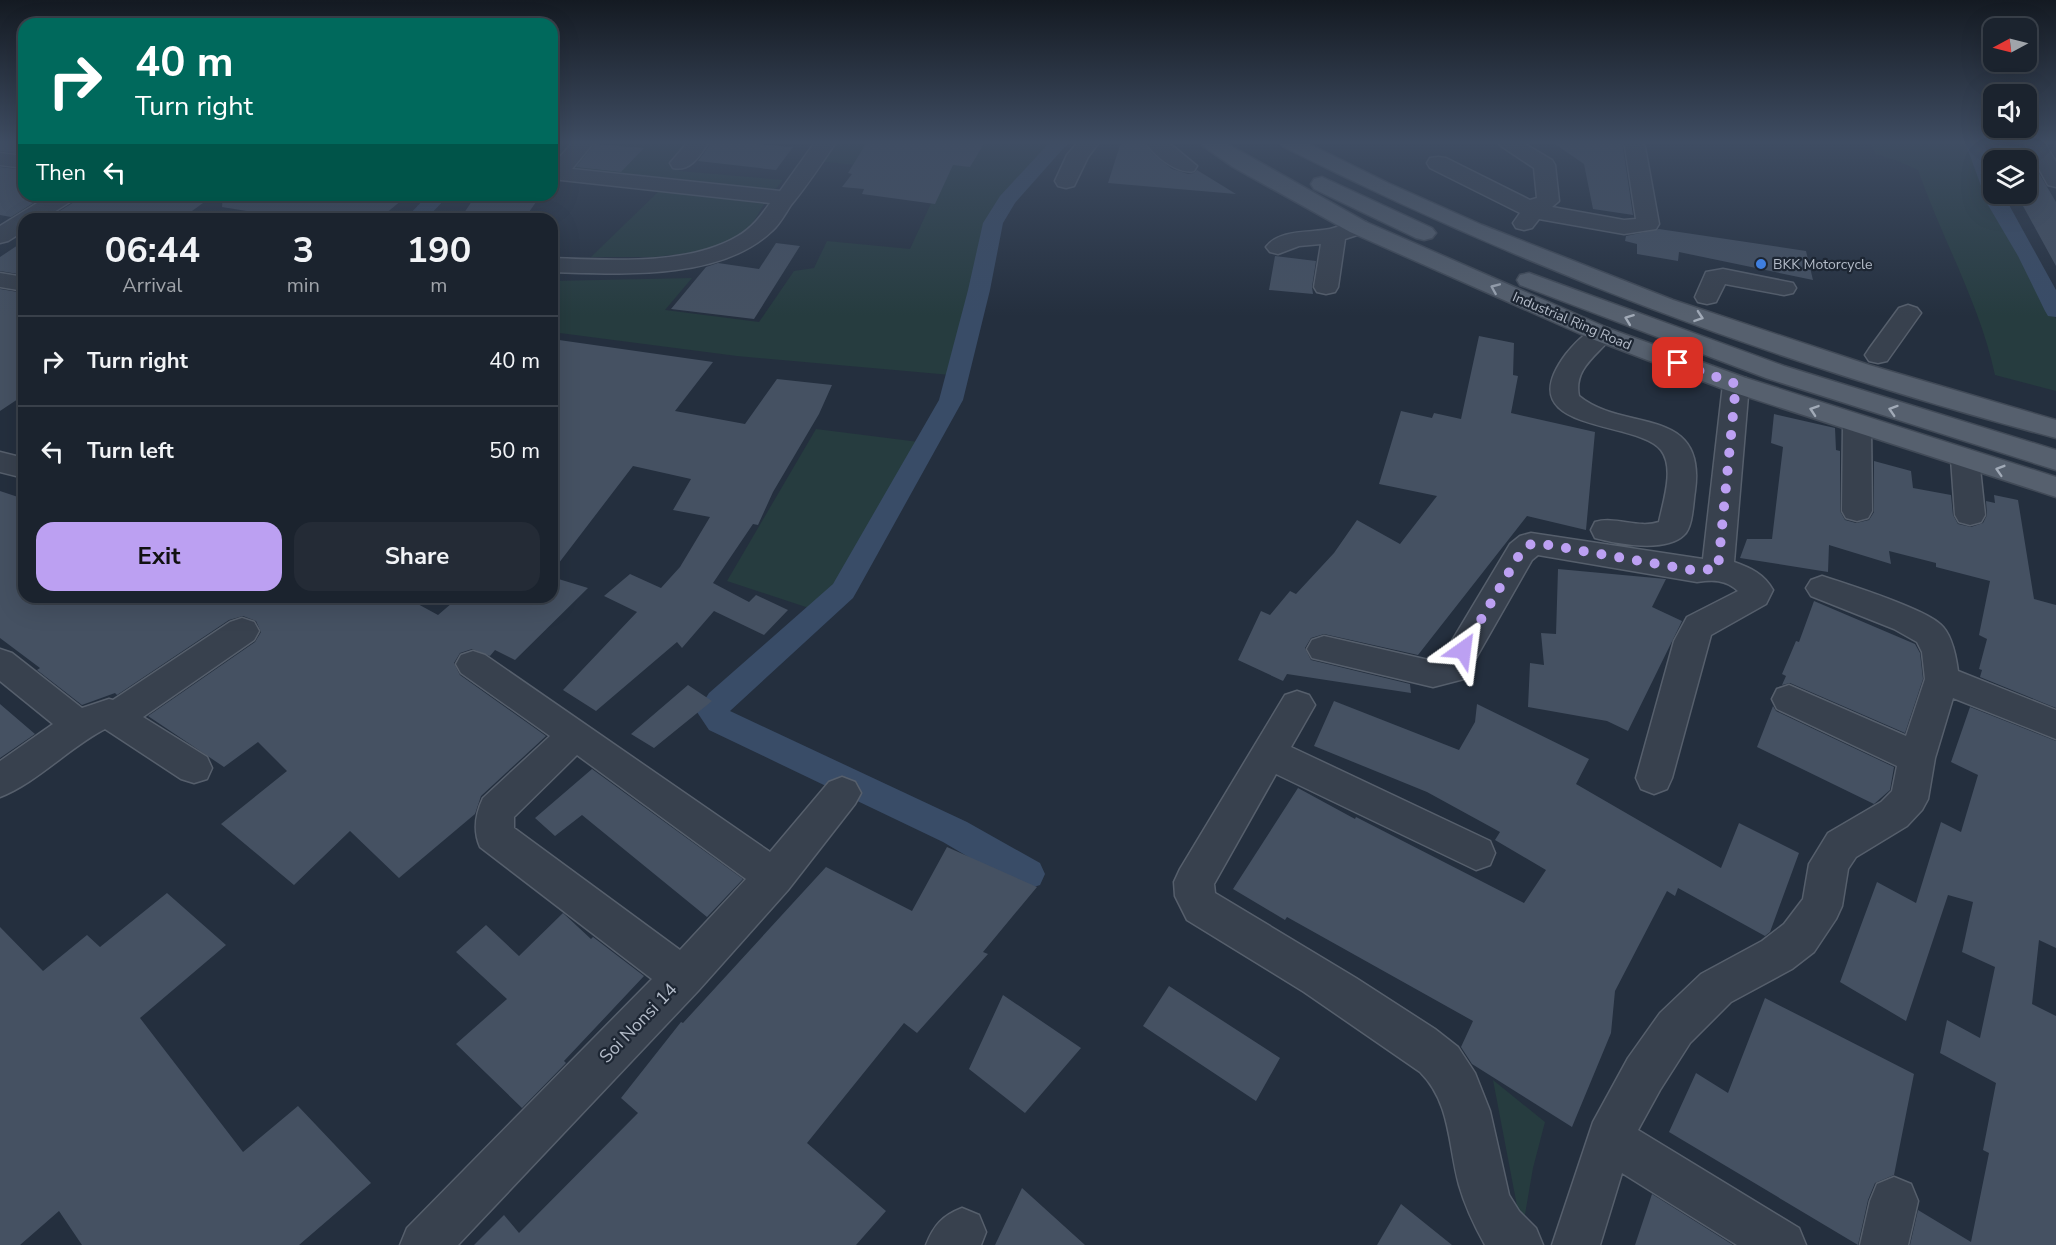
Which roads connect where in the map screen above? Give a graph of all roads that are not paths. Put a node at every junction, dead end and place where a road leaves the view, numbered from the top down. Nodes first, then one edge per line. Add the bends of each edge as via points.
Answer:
1 (784, 200) edge
2 (1310, 200) edge
3 (1359, 200) edge
4 (1407, 200) edge
5 (1493, 200) edge
6 (1506, 200) edge
7 (1548, 200) edge
8 (1644, 200) edge
9 (56, 201) edge
10 (37, 213) edge
11 (1531, 214) junction
12 (18, 225) edge
13 (1358, 227) junction
14 (1334, 235) junction
15 (0, 236) edge
16 (1278, 247) dead end
17 (558, 265) edge
18 (0, 280) edge
19 (18, 283) edge
20 (1326, 287) dead end
21 (1784, 288) dead end
22 (1707, 297) junction
23 (1908, 313) dead end
24 (1601, 334) junction
25 (1878, 355) junction
26 (1736, 384) junction
27 (2056, 409) edge
28 (1951, 414) junction
29 (1857, 425) junction
30 (2056, 429) edge
31 (1965, 459) junction
32 (2056, 460) edge
33 (0, 462) edge
34 (18, 466) edge
35 (2056, 487) edge
36 (1857, 511) dead end
37 (1970, 515) dead end
38 (1606, 530) dead end
39 (1718, 568) junction
40 (1822, 588) dead end
41 (242, 631) dead end
42 (1324, 648) dead end
43 (0, 662) edge
44 (473, 664) dead end
45 (1942, 679) junction
46 (1789, 699) dead end
47 (1297, 705) dead end
48 (116, 717) junction
49 (2056, 725) edge
50 (80, 726) junction
51 (575, 734) junction
52 (1268, 753) junction
53 (1917, 758) junction
54 (194, 768) dead end
55 (1654, 778) dead end
56 (0, 781) edge
57 (842, 793) dead end
58 (1476, 853) dead end
59 (774, 877) junction
60 (683, 977) junction
61 (1609, 1138) junction
62 (424, 1245) edge
63 (1519, 1245) edge
64 (1576, 1245) edge
65 (1782, 1245) edge

1 - 17 street via 756,237 720,252 646,266
2 - 13 main road, Industrial Ring Road
28 -> 3 main road, Industrial Ring Road via 1775,372 1631,320 1516,274
4 -> 28 main road, Industrial Ring Road via 1529,254 1782,346
5 - 11 main road
6 - 11 street
7 - 11 street
8 - 11 street via 1648,224 1624,227
9 - 10 street
11 - 22 main road
12 - 15 street
13 - 14 street
24 -> 13 main road, Industrial Ring Road
14 - 16 street via 1294,240
14 - 20 street
18 - 19 street
21 - 22 street via 1723,276 1715,277
22 - 25 main road
23 - 25 street
24 - 26 main road, Industrial Ring Road
24 - 38 street via 1572,365 1564,393 1570,402 1587,412 1670,440 1683,469 1673,528 1665,534 1650,535
25 - 27 main road
29 -> 26 main road, Industrial Ring Road
26 - 39 street
28 - 30 main road, Industrial Ring Road
28 - 32 main road, Industrial Ring Road
29 - 31 main road, Industrial Ring Road
29 - 36 street
35 -> 31 main road, Industrial Ring Road
31 - 37 street
33 - 34 street
39 - 42 street via 1697,571 1531,544 1521,552 1452,669 1433,674
39 - 55 street via 1744,578 1758,590 1755,596 1699,626 1691,641
40 - 45 street via 1906,620 1929,633 1939,652
41 - 48 street
43 - 50 street
44 - 51 street
45 - 49 street
45 - 53 street
46 - 53 street
47 - 52 street
48 - 50 street via 110,713 98,715
48 - 54 street
50 - 56 street
51 - 59 street
51 - 60 street via 496,810 494,835
52 - 58 street
52 - 63 street via 1194,882 1195,896 1201,907 1337,988 1426,1050 1449,1071 1463,1100 1492,1212 1510,1239
53 - 61 street via 1909,800 1894,814 1842,845 1829,864 1822,906 1799,938 1777,955 1716,988 1675,1028
57 - 59 street, Soi Nonsi 14
59 - 60 street, Soi Nonsi 14
60 - 62 street, Soi Nonsi 14
61 - 64 street
61 - 65 street

